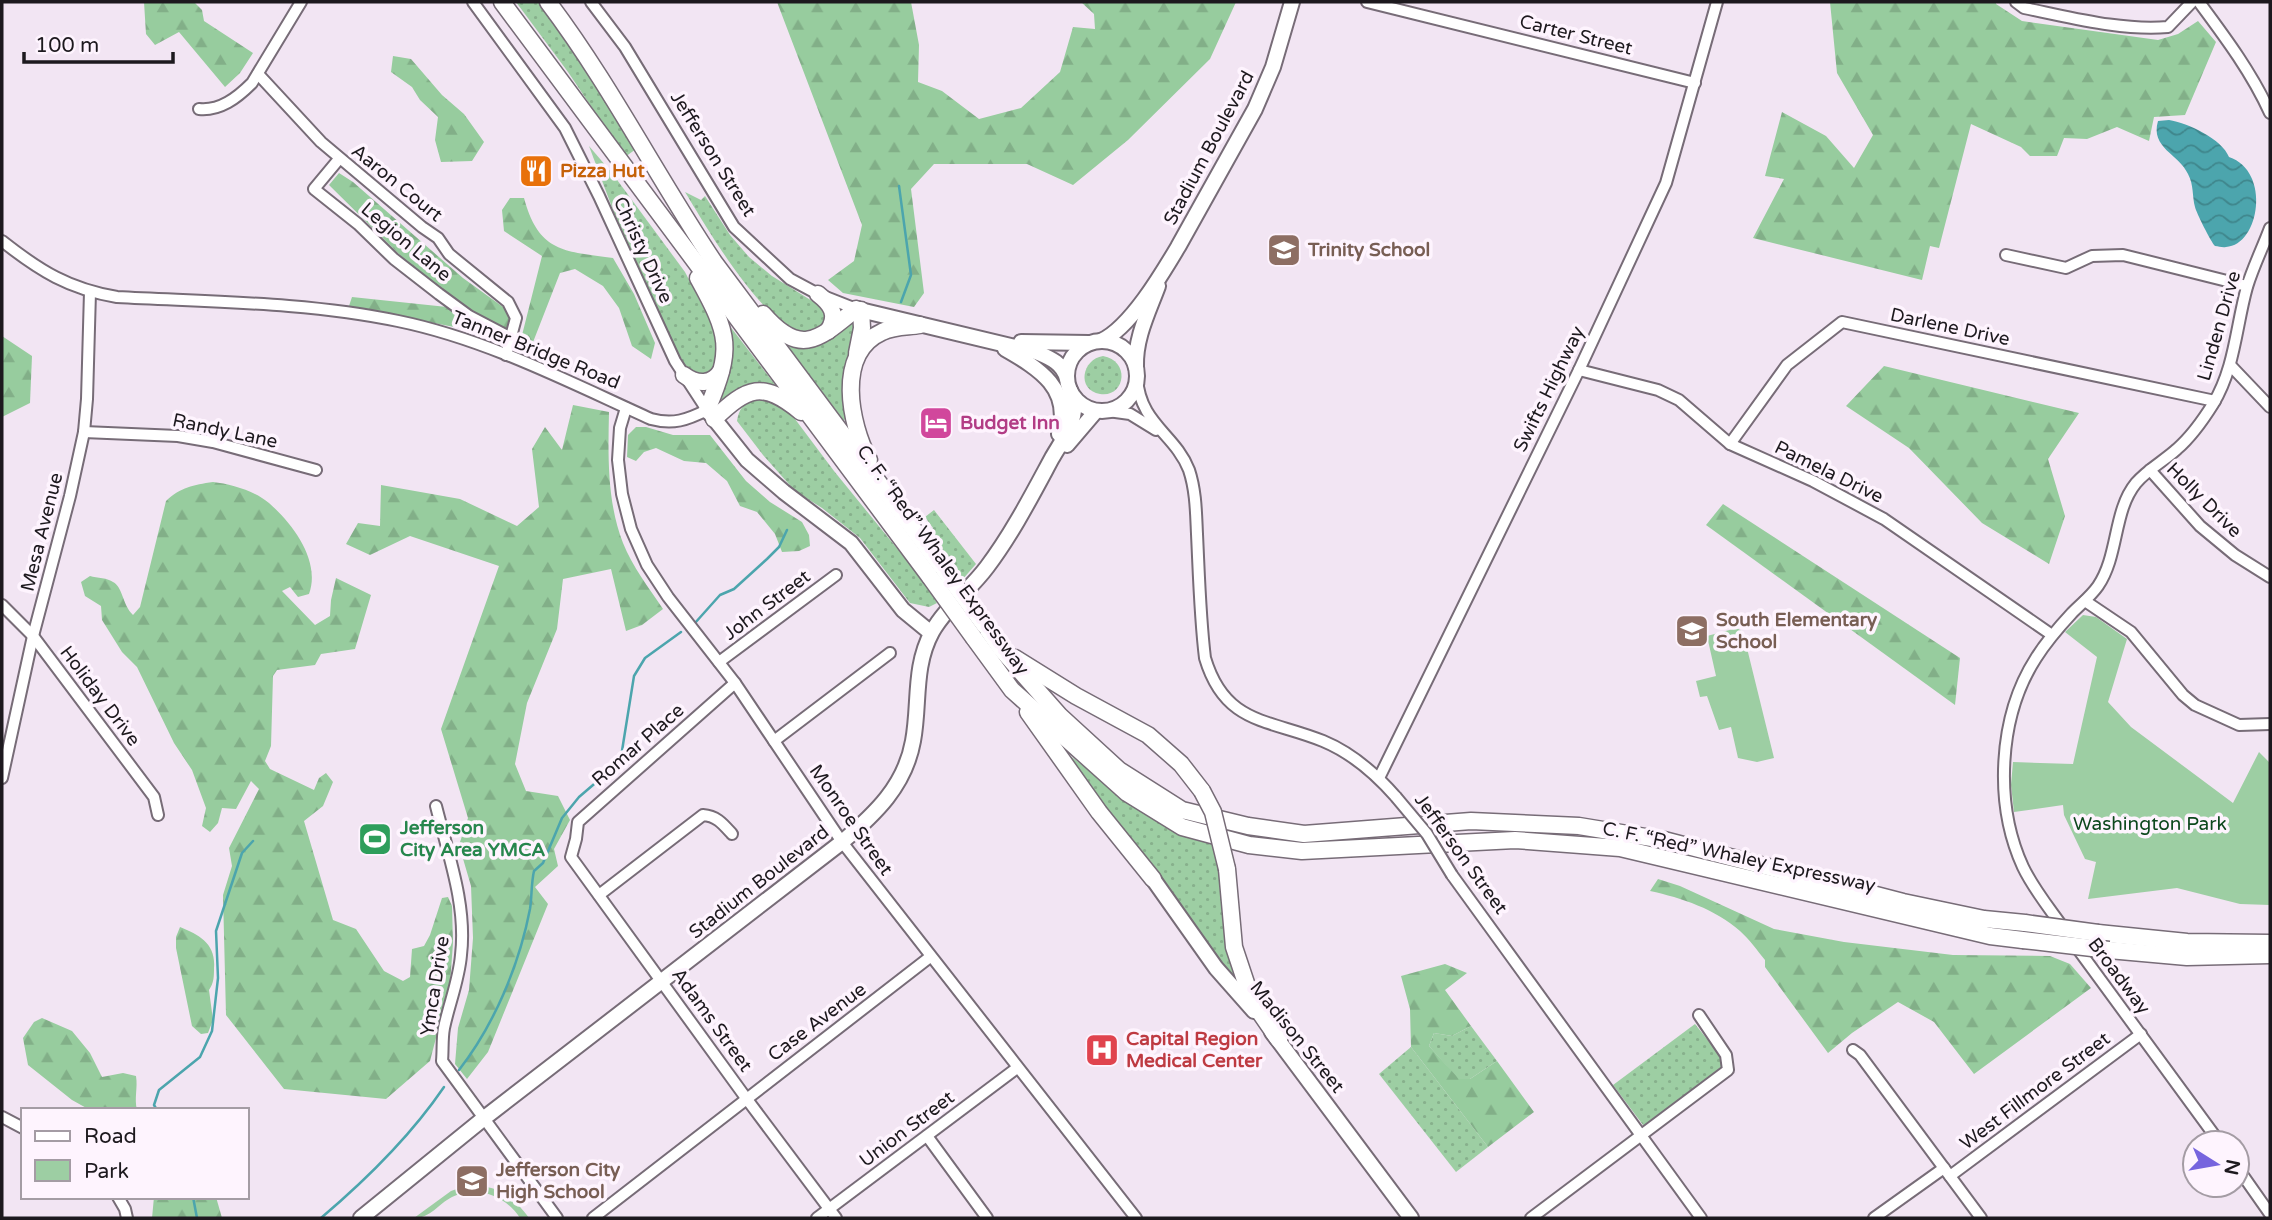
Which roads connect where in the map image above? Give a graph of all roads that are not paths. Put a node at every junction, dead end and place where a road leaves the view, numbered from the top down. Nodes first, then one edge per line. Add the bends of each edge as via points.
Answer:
1 (301, 2) edge
2 (474, 2) edge
3 (502, 2) edge
4 (548, 2) edge
5 (591, 2) edge
6 (1292, 2) edge
7 (1367, 2) edge
8 (1717, 2) edge
9 (2016, 2) edge
10 (2192, 2) edge
11 (2199, 2) edge
12 (258, 74) junction
13 (1695, 83) junction
14 (199, 110) dead end
15 (2270, 113) edge
16 (339, 159) junction
17 (670, 227) junction
18 (2270, 228) edge
19 (2, 241) edge
20 (2006, 255) dead end
21 (714, 262) junction
22 (1165, 268) junction
23 (2247, 286) junction
24 (90, 292) junction
25 (818, 295) junction
26 (858, 309) junction
27 (920, 325) junction
28 (828, 331) junction
29 (511, 338) junction
30 (992, 341) junction
31 (1096, 342) junction
32 (506, 355) junction
33 (857, 355) junction
34 (2231, 365) junction
35 (724, 366) junction
36 (1579, 370) junction
37 (1136, 373) junction
38 (684, 375) junction
39 (1068, 385) junction
40 (2215, 401) junction
41 (2270, 407) edge
42 (626, 408) junction
43 (1102, 411) junction
44 (710, 415) junction
45 (817, 425) junction
46 (83, 432) junction
47 (1164, 436) junction
48 (1730, 443) junction
49 (1052, 459) junction
50 (316, 470) dead end
51 (2150, 470) junction
52 (1042, 477) junction
53 (890, 499) junction
54 (937, 574) junction
55 (836, 575) dead end
56 (2270, 577) edge
57 (2085, 601) junction
58 (2, 606) edge
59 (980, 632) junction
60 (931, 633) junction
61 (2052, 635) junction
62 (33, 636) junction
63 (1001, 649) junction
64 (890, 653) dead end
65 (719, 662) junction
66 (734, 683) junction
67 (1012, 690) junction
68 (2270, 724) edge
69 (774, 741) junction
70 (2, 778) edge
71 (1379, 778) junction
72 (436, 806) dead end
73 (158, 815) dead end
74 (732, 834) dead end
75 (576, 839) joint
76 (842, 842) junction
77 (1153, 879) joint
78 (598, 895) junction
79 (2070, 939) joint
80 (2270, 943) edge
81 (2270, 955) edge
82 (930, 957) junction
83 (663, 982) junction
84 (1699, 1015) dead end
85 (2141, 1034) junction
86 (1279, 1040) junction
87 (1853, 1050) dead end
88 (1017, 1068) junction
89 (746, 1098) junction
90 (2, 1117) edge
91 (483, 1119) junction
92 (21, 1127) edge
93 (2210, 1129) edge
94 (1640, 1135) junction
95 (927, 1136) junction
96 (1947, 1172) junction
97 (2251, 1187) edge
98 (119, 1199) edge
99 (2270, 1213) edge
100 (833, 1214) edge
101 (127, 1218) edge
102 (361, 1218) edge
103 (557, 1218) edge
104 (593, 1218) edge
105 (817, 1218) edge
106 (988, 1218) edge
107 (1136, 1218) edge
108 (1411, 1218) edge
109 (1531, 1218) edge
110 (1701, 1218) edge
111 (1874, 1218) edge
112 (1981, 1218) edge
113 (2261, 1218) edge

1 - 12 street
2 - 38 street, Christy Drive via 565,128
3 - 17 highway, C. F. “Red” Whaley Expressway
4 - 21 highway, C. F. “Red” Whaley Expressway
5 - 25 street, Jefferson Street via 625,47 734,227 790,279
6 - 22 main road, Stadium Boulevard via 1273,68 1255,109
7 - 13 street, Carter Street
8 - 13 street, Swifts Highway
9 - 10 street via 2024,8 2087,21 2150,29 2168,27
11 - 15 street
12 - 14 street via 229,101
12 - 16 street, Aaron Court
13 - 36 street, Swifts Highway via 1666,183
16 - 29 street, Aaron Court via 439,238 449,254 508,302 516,318
16 - 29 street, Legion Lane via 314,189 439,294
17 - 35 highway via 713,305 723,331
17 - 45 highway, C. F. “Red” Whaley Expressway
18 - 23 street, Linden Drive
19 - 24 street, Tanner Bridge Road via 36,267
20 - 23 street via 2066,268 2092,256 2123,255
21 - 28 highway via 784,335 807,340
21 - 53 highway, C. F. “Red” Whaley Expressway
22 - 31 main road via 1122,327
22 - 37 main road via 1139,336
23 - 34 street, Linden Drive
24 - 32 street, Tanner Bridge Road via 342,311 400,321
24 - 46 street, Mesa Avenue
25 - 26 street, Jefferson Street
25 - 28 highway via 833,310
26 - 27 main road, Jefferson Street
26 - 28 highway
26 - 33 highway via 862,328
27 - 30 main road, Jefferson Street
27 - 33 highway via 883,331
29 - 32 street, Aaron Court
30 - 31 main road
30 - 39 main road via 1049,357 1065,370
30 - 49 main road via 1037,368 1061,401 1062,423
31 - 37 main road via 1113,342 1123,348
31 - 39 main road via 1072,357
32 - 42 street, Tanner Bridge Road
33 - 53 highway via 852,382 854,421
34 - 40 street, Linden Drive
34 - 41 street
35 - 38 highway via 706,383
35 - 44 highway
36 - 48 street, Pamela Drive via 1658,390 1679,400
36 - 71 street, Swifts Highway
37 - 43 main road via 1128,400
37 - 47 street, Jefferson Street via 1143,409
38 - 44 street, Christy Drive
39 - 43 main road via 1085,407
39 - 49 main road via 1075,408
40 - 48 street, Darlene Drive via 1842,321 1787,365
40 - 51 street, Linden Drive via 2194,433
42 - 44 street, Tanner Bridge Road via 674,423
42 - 65 street, Monroe Street via 618,460 631,529 668,597
43 - 47 street via 1132,415
43 - 52 main road
44 - 45 highway via 741,395 757,391 779,396
44 - 60 main road via 747,460 851,543 903,610
45 - 54 highway, C. F. “Red” Whaley Expressway
46 - 50 street, Randy Lane via 190,438
46 - 62 street, Mesa Avenue via 71,496
47 - 71 street, Jefferson Street via 1188,470 1193,488 1205,658 1220,692 1258,721 1322,741 1352,756
48 - 61 street, Pamela Drive via 1884,519
49 - 52 main road
51 - 56 street, Holly Drive via 2200,526
51 - 57 street, Linden Drive via 2126,501 2109,565
52 - 60 main road, Stadium Boulevard via 1004,543
53 - 54 highway, C. F. “Red” Whaley Expressway
54 - 59 highway, C. F. “Red” Whaley Expressway, bridge
55 - 65 street, John Street
57 - 61 street, Linden Drive
57 - 68 street via 2131,632 2195,705 2239,725
58 - 62 street, Holiday Drive
59 - 63 highway, C. F. “Red” Whaley Expressway
59 - 67 highway, C. F. “Red” Whaley Expressway
60 - 76 main road, Stadium Boulevard via 917,680 908,762 891,795
61 - 79 street, Linden Drive via 2025,677 2018,698 2010,726 2005,798 2012,839 2025,870
62 - 70 street, Mesa Avenue
62 - 73 street, Holiday Drive via 154,797
63 - 80 highway, C. F. “Red” Whaley Expressway, bridge via 1060,716 1119,770 1182,810 1248,826 1304,834 1471,821 1579,825 1664,840 1984,919 2187,942
63 - 86 highway, bridge via 1148,735 1181,764 1202,791 1213,811 1227,869 1234,947 1252,1001
64 - 69 street
65 - 66 street, Monroe Street
66 - 69 street, Monroe Street
66 - 75 street, Romar Place via 578,822
67 - 77 highway
67 - 81 highway, C. F. “Red” Whaley Expressway, bridge via 1127,793 1182,827 1249,845 1302,851 1515,840 1620,848 1990,936 2187,957
69 - 76 street, Monroe Street
71 - 94 street, Jefferson Street, bridge via 1427,834
72 - 91 street, Ymca Drive via 462,923 462,954 444,1029 442,1061
74 - 78 street via 712,816 703,815
75 - 78 street, Adams Street via 571,858
76 - 82 street, Monroe Street
76 - 83 main road, Stadium Boulevard
77 - 86 main road, Madison Street via 1216,968
78 - 83 street, Adams Street
79 - 85 street, Broadway
82 - 88 street, Monroe Street
82 - 89 street, Case Avenue
83 - 89 street, Adams Street
83 - 91 main road, Stadium Boulevard
84 - 94 street via 1726,1055 1728,1070
85 - 93 street, Broadway
85 - 96 street, West Fillmore Street
86 - 108 main road, Madison Street
87 - 96 street
88 - 95 street, Union Street
88 - 107 street, Monroe Street
89 - 100 street, Adams Street
89 - 104 street, Case Avenue
90 - 92 street
91 - 102 main road, Stadium Boulevard
91 - 103 street, Ymca Drive
94 - 109 street
94 - 110 street, Jefferson Street
95 - 100 street, Union Street
95 - 106 street
96 - 111 street, West Fillmore Street
96 - 112 street
97 - 99 street
98 - 101 street
99 - 113 street
100 - 105 street, Union Street

